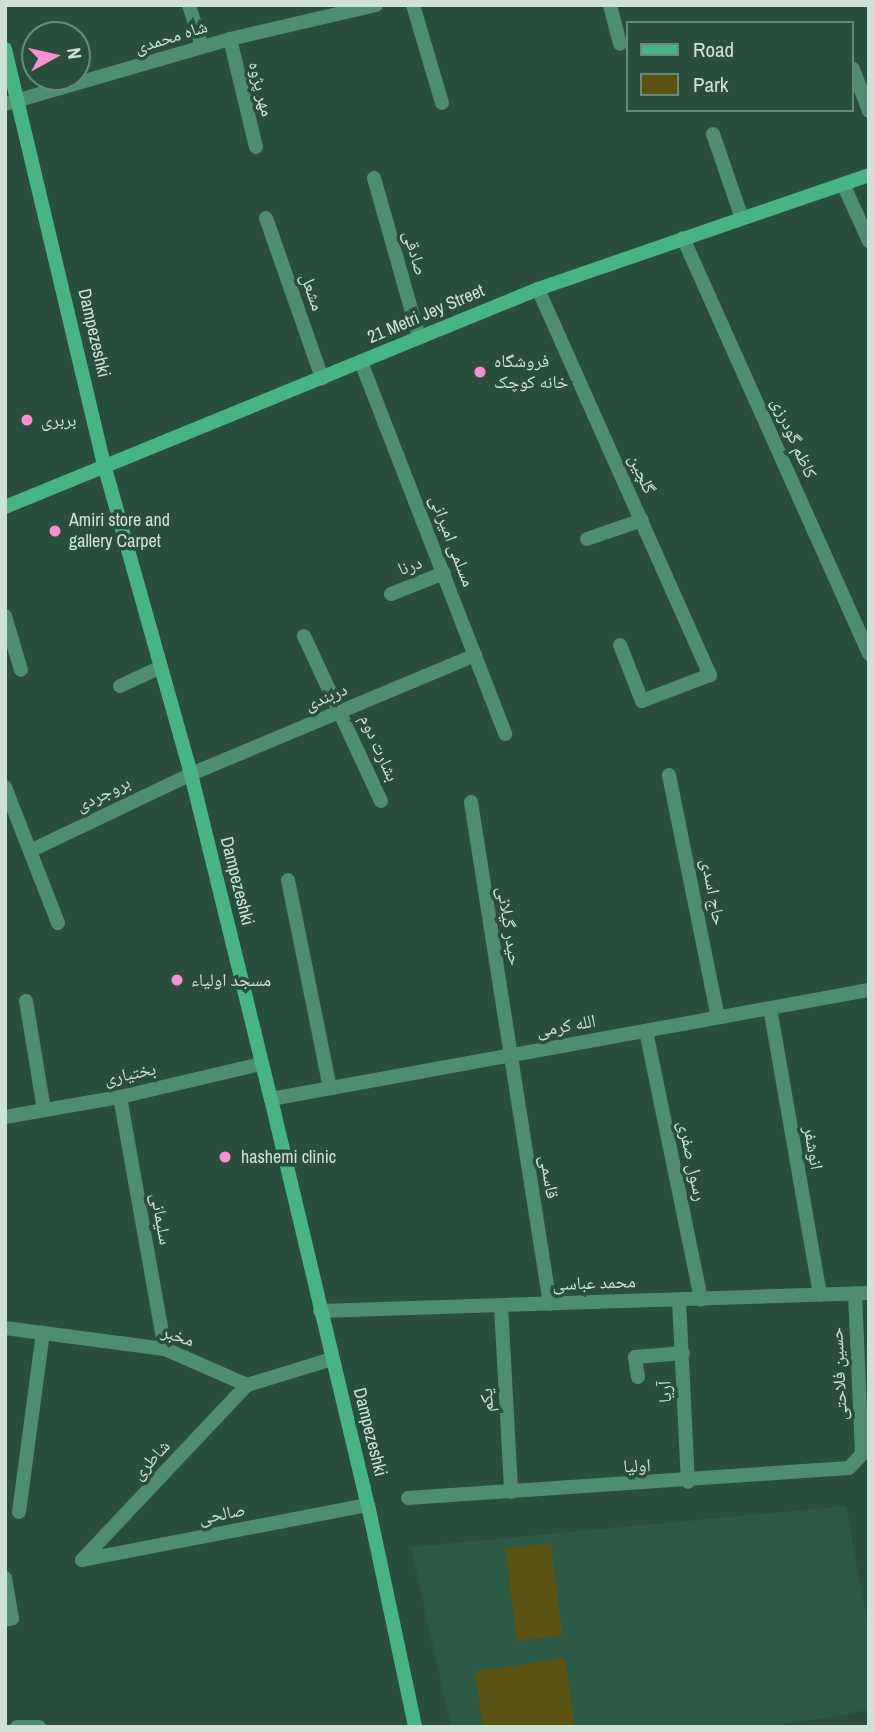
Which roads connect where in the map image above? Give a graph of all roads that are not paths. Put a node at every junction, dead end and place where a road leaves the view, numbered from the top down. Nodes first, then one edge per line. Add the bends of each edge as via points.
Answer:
1 (189, 5) edge
2 (376, 5) edge
3 (414, 5) edge
4 (610, 5) edge
5 (230, 39) junction
6 (620, 44) dead end
7 (202, 47) junction
8 (5, 49) edge
9 (853, 69) dead end
10 (13, 103) edge
11 (442, 103) dead end
12 (869, 111) edge
13 (5, 117) edge
14 (713, 134) dead end
15 (256, 147) dead end
16 (869, 175) edge
17 (374, 178) dead end
18 (843, 184) junction
19 (266, 218) dead end
20 (742, 218) junction
21 (683, 238) junction
22 (869, 241) edge
23 (538, 289) junction
24 (419, 337) junction
25 (361, 362) junction
26 (322, 378) junction
27 (106, 468) junction
28 (5, 507) edge
29 (642, 520) junction
30 (587, 539) dead end
31 (444, 573) junction
32 (391, 594) dead end
33 (5, 616) edge
34 (304, 636) dead end
35 (620, 645) dead end
36 (869, 654) edge
37 (475, 655) junction
38 (161, 667) junction
39 (21, 670) dead end
40 (120, 686) dead end
41 (341, 711) junction
42 (505, 734) dead end
43 (191, 774) junction
44 (669, 775) dead end
45 (5, 787) edge
46 (381, 801) dead end
47 (471, 802) dead end
48 (32, 850) junction
49 (288, 880) dead end
50 (58, 923) dead end
51 (869, 990) edge
52 (26, 1002) dead end
53 (769, 1008) junction
54 (718, 1017) junction
55 (646, 1031) junction
56 (509, 1056) junction
57 (261, 1064) junction
58 (330, 1088) junction
59 (120, 1097) junction
60 (271, 1099) junction
61 (44, 1110) junction
62 (5, 1117) edge
63 (862, 1293) edge
64 (820, 1295) junction
65 (701, 1299) junction
66 (679, 1300) junction
67 (550, 1304) junction
68 (501, 1305) junction
69 (320, 1311) junction
70 (5, 1328) edge
71 (43, 1333) junction
72 (165, 1349) junction
73 (683, 1353) junction
74 (332, 1359) junction
75 (638, 1377) dead end
76 (247, 1385) junction
77 (862, 1454) joint
78 (688, 1482) junction
79 (511, 1492) junction
80 (408, 1498) dead end
81 (368, 1505) junction
82 (19, 1512) dead end
83 (82, 1560) joint
84 (5, 1578) edge
85 (8, 1619) edge
86 (38, 1725) edge
87 (17, 1727) edge
88 (415, 1727) edge

1 - 7 street
2 - 5 street, شاه محمدی
3 - 11 street
4 - 6 street
5 - 7 street, شاه محمدی
5 - 15 street, مهر پژوه
7 - 10 street, شاه محمدی
8 - 10 main road, Dampezeshki
9 - 12 street
10 - 13 street
10 - 27 main road, Dampezeshki
14 - 20 street
16 - 18 main road, 21 Metri Jey Street
17 - 24 street, صادقی
18 - 20 main road, 21 Metri Jey Street
18 - 22 street
19 - 26 street, مشعل
20 - 21 main road, 21 Metri Jey Street
21 - 23 main road, 21 Metri Jey Street
21 - 36 street, کاظم گودرزی
23 - 24 main road, 21 Metri Jey Street
23 - 29 street, گلچین
24 - 25 main road, 21 Metri Jey Street
25 - 26 main road, 21 Metri Jey Street
25 - 31 street, مسلمی امیرانی
26 - 27 main road, 21 Metri Jey Street
27 - 28 main road, 21 Metri Jey Street
27 - 38 main road, Dampezeshki
29 - 30 street
29 - 35 street, گلچین via 710,675 642,701
31 - 32 street, درنا
31 - 37 street, مسلمی امیرانی
33 - 39 street
34 - 41 street, بشارت دوم
37 - 41 street, دربندی
37 - 42 street, مسلمی امیرانی
38 - 40 street
38 - 43 main road, Dampezeshki
41 - 43 street, دربندی
41 - 46 street, بشارت دوم
43 - 48 street, بروجردی
43 - 57 main road, Dampezeshki
44 - 54 street, حاج اسدی
45 - 48 street
47 - 56 street, حیدر گیلانی
48 - 50 street
49 - 58 street
51 - 53 street, الله کرمی
52 - 61 street
53 - 54 street, الله کرمی
53 - 64 street, انوشفر
54 - 55 street, الله کرمی
55 - 56 street, الله کرمی
55 - 65 street, رسول صفری
56 - 58 street, الله کرمی
56 - 67 street, قاسمی
57 - 59 street, بختیاری
57 - 60 main road, Dampezeshki
58 - 60 street, الله کرمی
59 - 61 street, بختیاری
59 - 72 street, سلیمانی
60 - 69 main road, Dampezeshki
61 - 62 street, بختیاری
63 - 64 street, محمد عباسی
63 - 77 street, حسین فلاحتی
64 - 65 street, محمد عباسی
65 - 66 street, محمد عباسی
66 - 67 street, محمد عباسی
66 - 73 street, آریا
67 - 68 street, محمد عباسی
68 - 69 street, محمد عباسی
68 - 79 street, یکم
69 - 74 main road, Dampezeshki
70 - 71 street, مخبر
71 - 72 street, مخبر
71 - 82 street
72 - 76 street, مخبر
73 - 75 street via 635,1357
73 - 78 street, آریا
74 - 76 street
74 - 81 main road, Dampezeshki
76 - 83 street, شاطری
77 - 78 street, اولیا via 858,1462 838,1471
78 - 79 street, اولیا
79 - 80 street, اولیا
81 - 83 street, صالحی
81 - 88 main road, Dampezeshki
84 - 85 street
86 - 87 street

